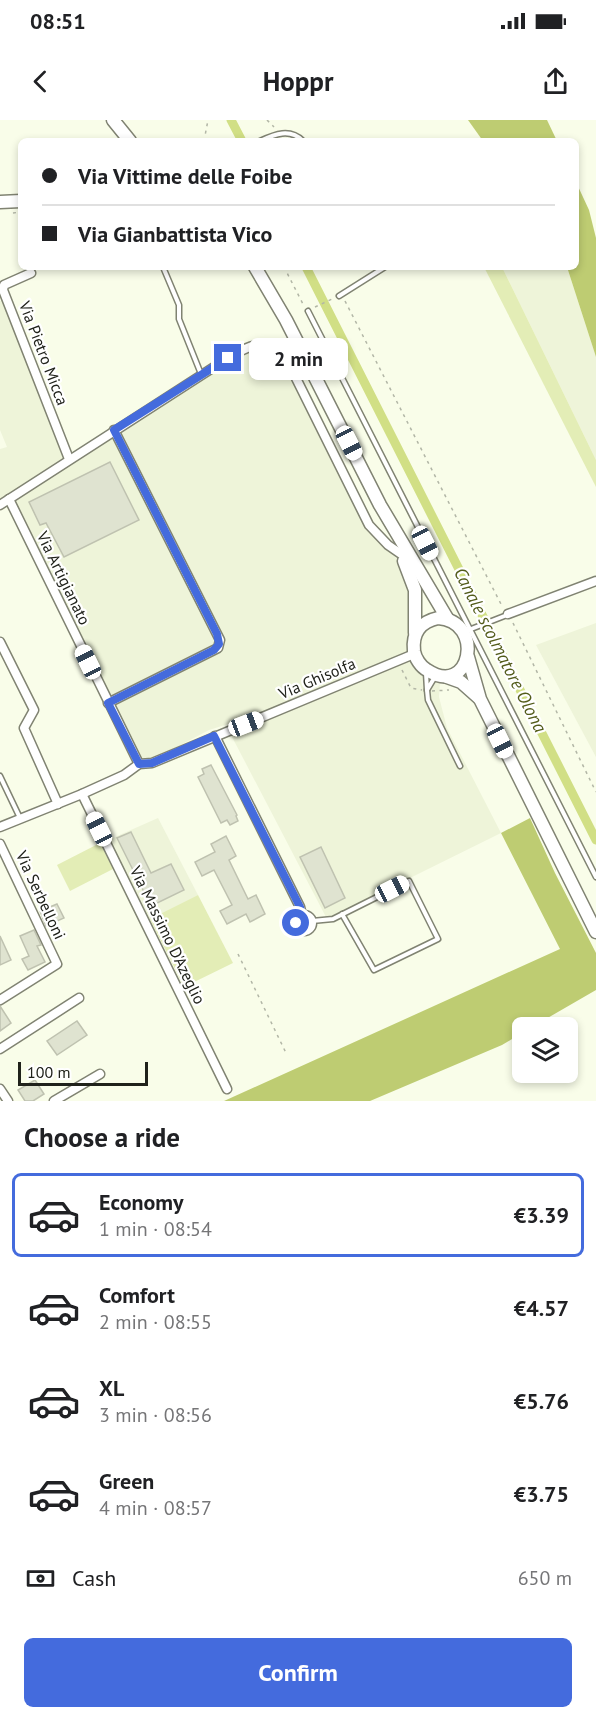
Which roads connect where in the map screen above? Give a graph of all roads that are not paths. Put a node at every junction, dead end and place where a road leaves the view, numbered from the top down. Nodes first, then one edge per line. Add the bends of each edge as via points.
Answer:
1 (113, 120) edge
2 (120, 138) edge
3 (128, 138) edge
4 (267, 138) edge
5 (300, 138) edge
6 (18, 201) edge
7 (0, 202) edge
8 (164, 270) edge
9 (257, 270) edge
10 (380, 270) edge
11 (31, 273) dead end
12 (339, 296) road end
13 (308, 311) road end
14 (201, 375) junction
15 (114, 430) junction
16 (69, 459) junction
17 (9, 499) junction
18 (0, 505) edge
19 (380, 505) junction
20 (401, 554) junction
21 (596, 581) edge
22 (508, 614) joint
23 (447, 618) junction
24 (469, 630) junction
25 (415, 633) junction
26 (0, 642) edge
27 (414, 654) junction
28 (468, 657) junction
29 (437, 674) junction
30 (427, 690) junction
31 (480, 699) junction
32 (108, 703) junction
33 (214, 736) junction
34 (139, 764) junction
35 (460, 766) dead end
36 (0, 776) edge
37 (82, 794) junction
38 (58, 804) junction
39 (21, 818) junction
40 (0, 826) edge
41 (0, 844) edge
42 (596, 877) edge
43 (342, 914) junction
44 (302, 915) junction
45 (312, 921) junction
46 (596, 932) edge
47 (79, 998) dead end
48 (0, 1000) edge
49 (0, 1049) edge
50 (100, 1074) dead end
51 (0, 1089) edge
52 (226, 1089) dead end
53 (8, 1101) edge
54 (54, 1101) edge

1 - 2 main road
1 - 3 main road
4 - 5 lane via 278,133
6 - 7 main road
8 - 14 lane
9 - 19 main road
10 - 12 lane
11 - 16 street, Via Pietro Micca via 6,283 3,290
13 - 24 lane
14 - 15 street
14 - 20 street via 248,346 259,344 281,351 369,525
15 - 16 street
15 - 32 street via 219,644
16 - 17 street
17 - 18 street
17 - 32 street, Via Artigianato
19 - 20 main road
19 - 23 main road
20 - 25 main road via 415,590
21 - 22 street
22 - 24 lane
23 - 24 main road
23 - 25 main road via 429,619
24 - 28 main road
24 - 42 lane
25 - 27 main road
26 - 38 street via 34,710 24,728
27 - 29 main road
27 - 33 street, Via Ghisolfa
28 - 29 main road via 457,674
28 - 31 main road
29 - 30 lane
29 - 30 lane
29 - 31 main road via 461,682
30 - 35 lane via 428,700
31 - 46 main road
32 - 34 street, Via Artigianato
33 - 34 street, Via Ghisolfa via 152,763
33 - 44 street
34 - 37 street, Via Ghisolfa
36 - 39 lane
37 - 38 street, Via Ghisolfa
37 - 52 street, Via Massimo D'Azeglio
38 - 39 street, Via Ghisolfa
39 - 40 street, Via Ghisolfa
41 - 48 street, Via Serbelloni via 57,964
43 - 43 lane via 408,881 438,939 374,970
43 - 45 lane
44 - 45 street via 310,916
44 - 45 street via 296,923 300,930 310,929
47 - 49 street
50 - 54 street
51 - 53 street

